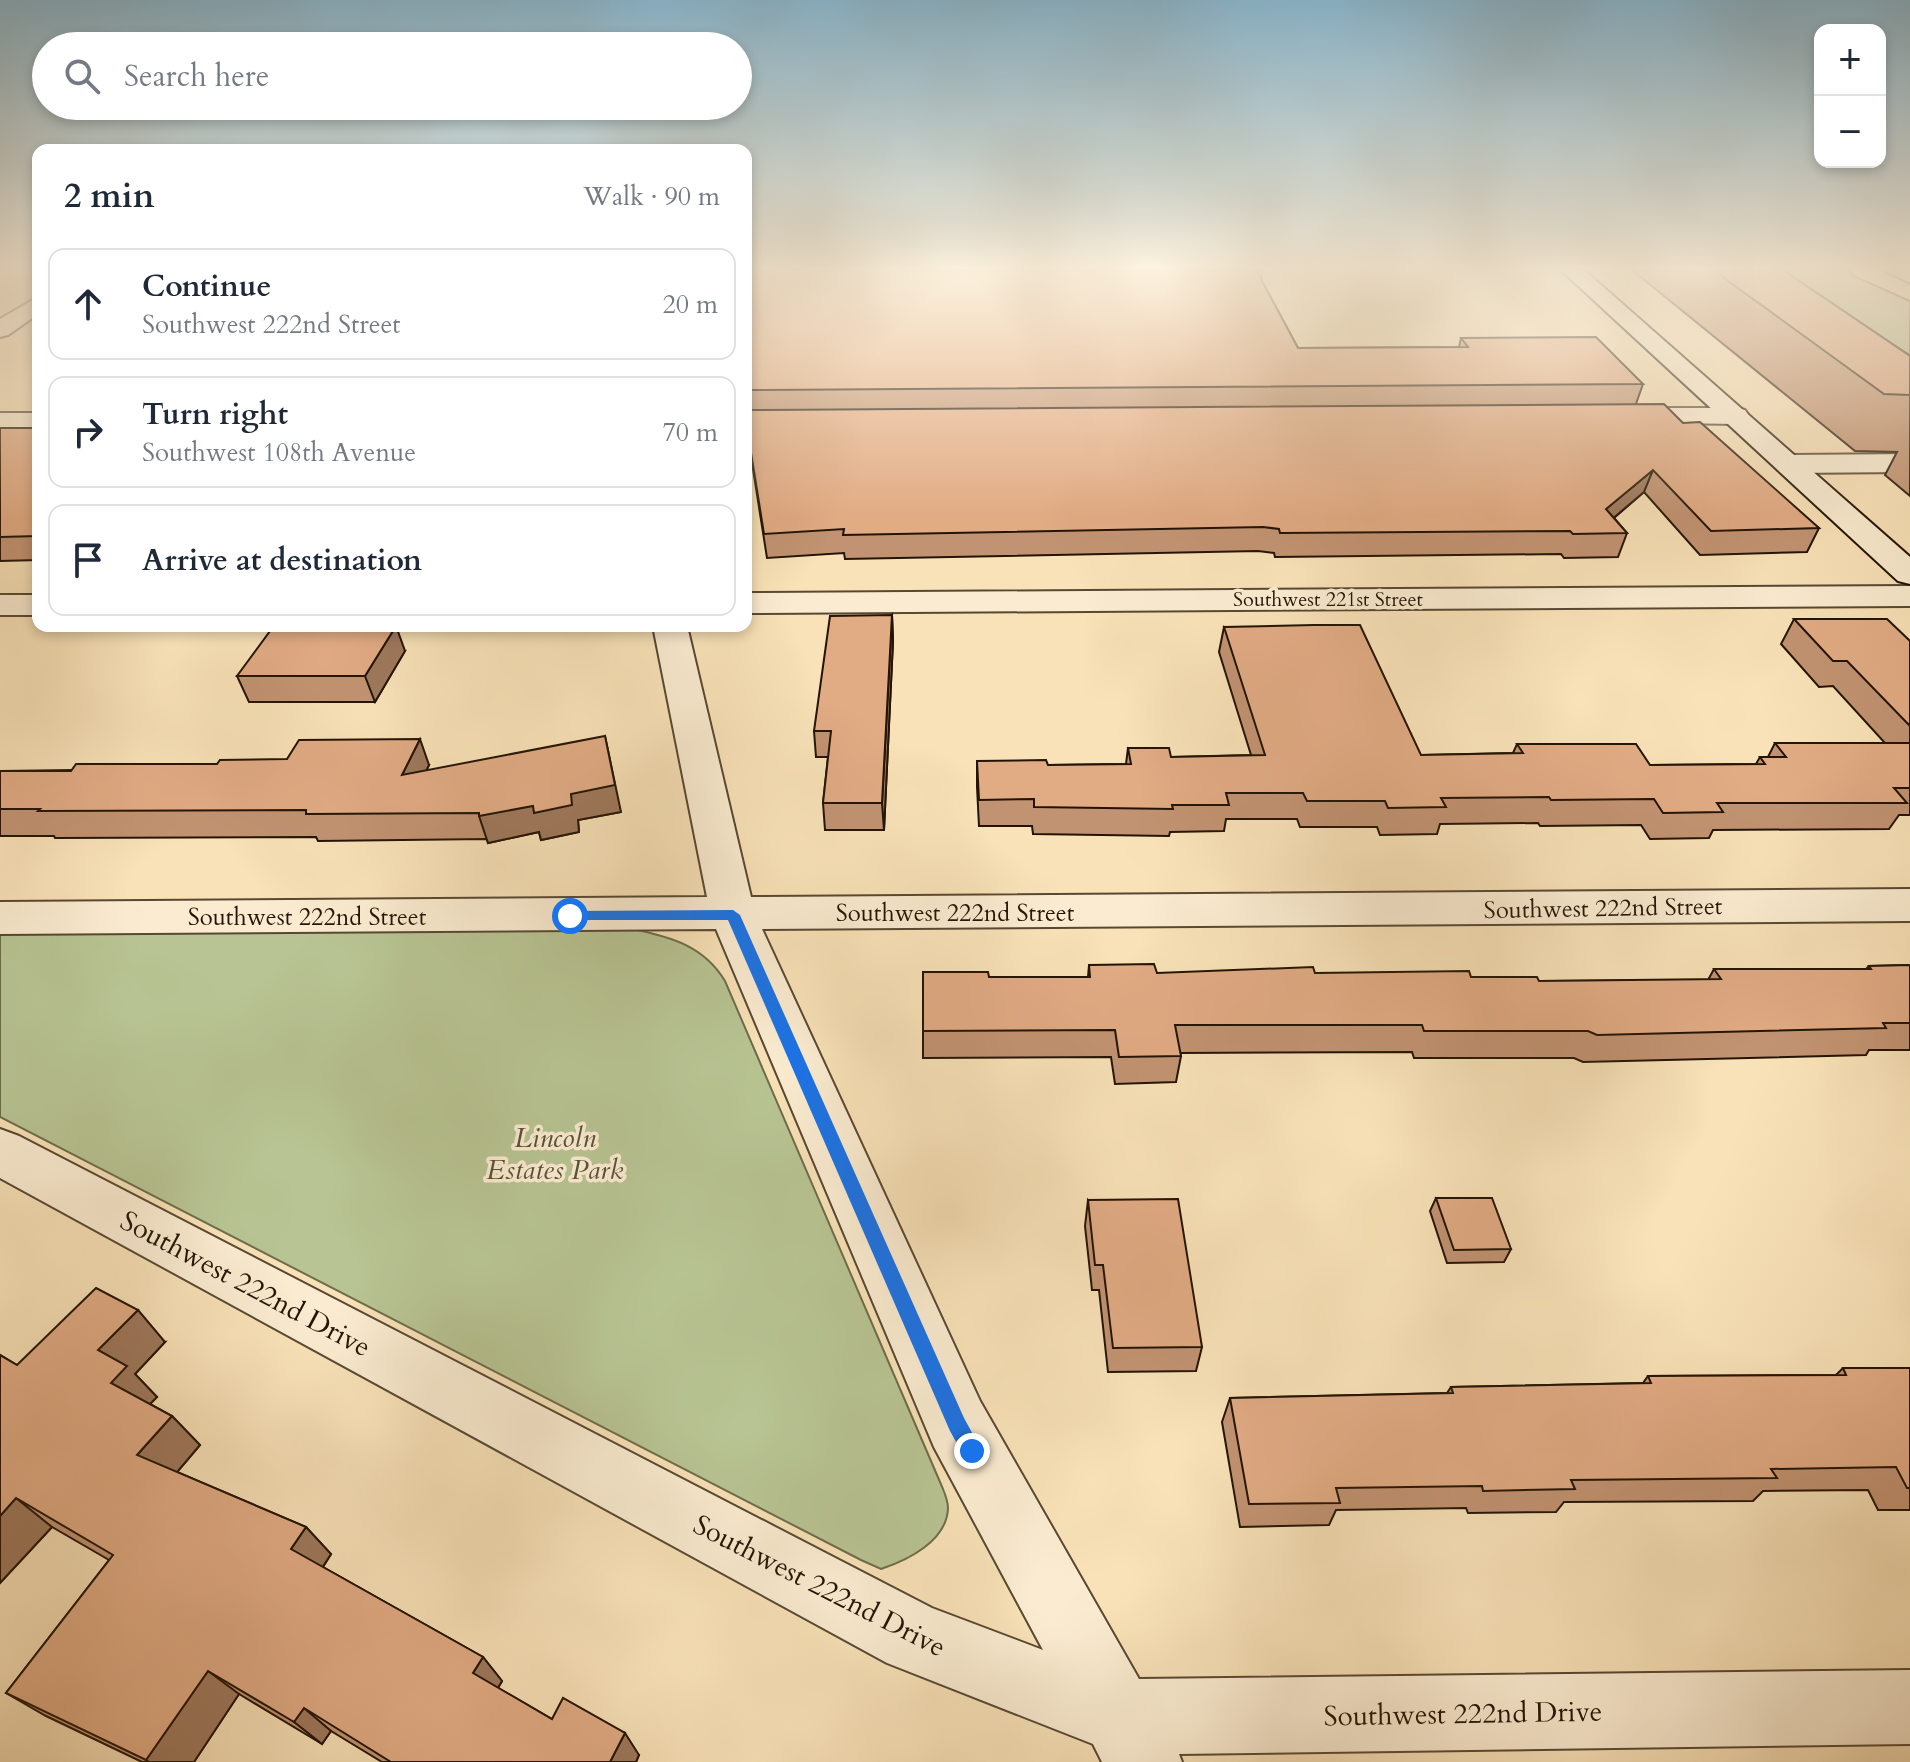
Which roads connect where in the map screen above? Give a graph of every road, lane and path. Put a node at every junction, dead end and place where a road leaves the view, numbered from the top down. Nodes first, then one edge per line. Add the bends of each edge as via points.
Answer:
1 (1664, 352) edge
2 (1598, 416) edge
3 (1736, 416) junction
4 (0, 421) edge
5 (32, 421) edge
6 (1910, 463) edge
7 (1788, 464) junction
8 (1910, 574) edge
9 (1910, 596) edge
10 (752, 603) edge
11 (0, 605) edge
12 (32, 605) edge
13 (671, 632) edge
14 (1910, 905) edge
15 (733, 915) junction
16 (0, 918) edge
17 (0, 1152) edge
18 (1910, 1707) edge
19 (1132, 1740) edge

1 - 3 street
2 - 3 street
3 - 7 street
4 - 5 street
6 - 7 street
7 - 8 street
9 - 10 street, Southwest 221st Street
11 - 12 street
13 - 15 street
14 - 15 street, Southwest 222nd Street
15 - 16 street, Southwest 222nd Street
15 - 19 street via 957,1424
17 - 19 street, Southwest 222nd Drive via 913,1637
18 - 19 street, Southwest 222nd Drive

